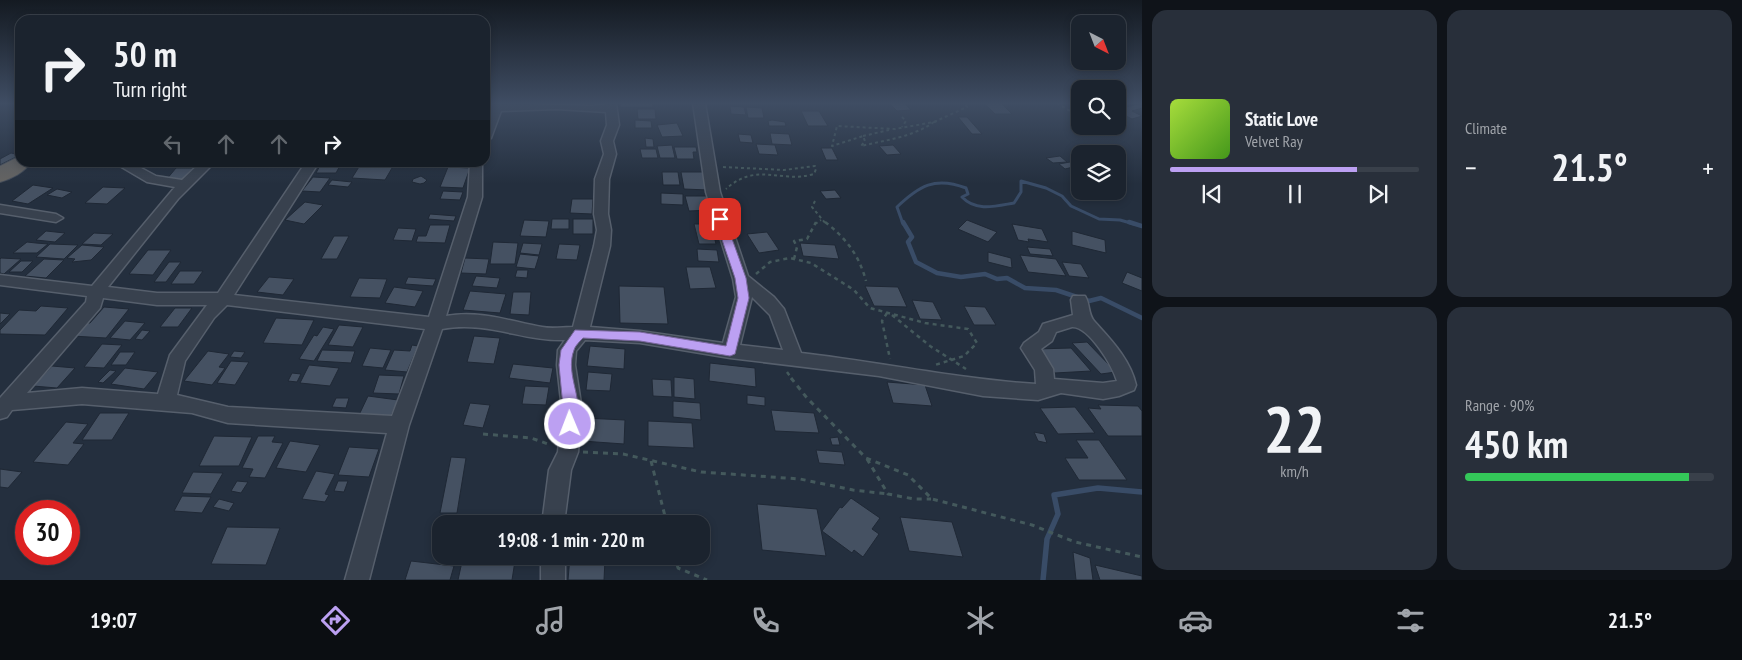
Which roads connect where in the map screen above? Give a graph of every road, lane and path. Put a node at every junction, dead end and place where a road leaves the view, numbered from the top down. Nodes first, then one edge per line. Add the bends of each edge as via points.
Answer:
1 (613, 130) edge
2 (703, 130) edge
3 (836, 130) edge
4 (890, 130) edge
5 (924, 130) edge
6 (863, 136) junction
7 (15, 166) edge
8 (709, 166) junction
9 (129, 167) edge
10 (203, 167) edge
11 (310, 167) edge
12 (476, 167) edge
13 (0, 175) edge
14 (184, 185) junction
15 (715, 200) junction
16 (815, 201) dead end
17 (0, 210) edge
18 (56, 218) dead end
19 (821, 220) junction
20 (794, 259) junction
21 (0, 280) edge
22 (742, 280) junction
23 (866, 281) dead end
24 (95, 293) junction
25 (223, 299) junction
26 (1079, 300) dead end
27 (886, 312) junction
28 (435, 324) junction
29 (1087, 324) junction
30 (580, 333) junction
31 (730, 351) junction
32 (794, 357) junction
33 (954, 361) junction
34 (929, 366) dead end
35 (890, 372) junction
36 (973, 374) dead end
37 (1046, 390) junction
38 (166, 402) junction
39 (3, 407) edge
40 (399, 426) junction
41 (483, 434) dead end
42 (568, 452) junction
43 (866, 458) junction
44 (651, 461) junction
45 (888, 494) junction
46 (932, 499) junction
47 (554, 515) edge
48 (665, 515) edge
49 (1142, 557) edge
50 (553, 565) edge
51 (677, 565) edge
52 (357, 580) edge
53 (553, 580) edge
54 (707, 580) edge

1 - 30 street via 607,141 610,154 602,179 602,246
2 - 8 street
3 - 6 path via 832,146
4 - 6 path
5 - 6 path via 861,146 865,142
7 - 13 highway
8 - 15 street
8 - 15 path via 757,171 815,166 816,169 814,174 805,178 765,172 748,175 735,180
9 - 14 street via 152,179
10 - 14 street
11 - 25 street
12 - 28 street via 475,197
14 - 24 street
15 - 22 street
16 - 19 path via 812,207
17 - 18 street
19 - 20 path via 807,239 794,241 797,247
19 - 23 path via 850,244 859,257
20 - 22 path via 770,262
20 - 27 path via 811,263 854,290 870,308
21 - 24 street
22 - 31 street via 744,298
22 - 32 street via 778,313
24 - 25 street via 157,299
24 - 39 street via 94,304
25 - 28 street
25 - 38 street via 208,314 176,360
26 - 29 street via 1081,314
27 - 33 path
27 - 33 path via 925,323 968,329 977,343
27 - 35 path via 882,320 890,351
28 - 30 street via 463,319 494,322 544,334
28 - 40 street
29 - 37 street via 1078,321 1056,325 1030,348 1044,369
29 - 37 street via 1101,338 1127,377 1127,385 1106,392 1060,386
30 - 31 street via 640,336
30 - 42 street via 567,350 572,410
31 - 32 street
32 - 35 street
32 - 43 path via 784,368 807,398
33 - 34 path
33 - 36 path
35 - 37 street via 983,388
38 - 39 street via 82,396
38 - 40 street via 228,415
40 - 52 street
41 - 42 path via 531,438
42 - 44 path via 623,454
42 - 47 street via 560,470
43 - 45 path
43 - 46 path via 908,475
44 - 45 path via 700,472 800,479
44 - 48 path
45 - 46 path
46 - 49 path via 1032,525 1075,542
50 - 53 street
51 - 54 path

